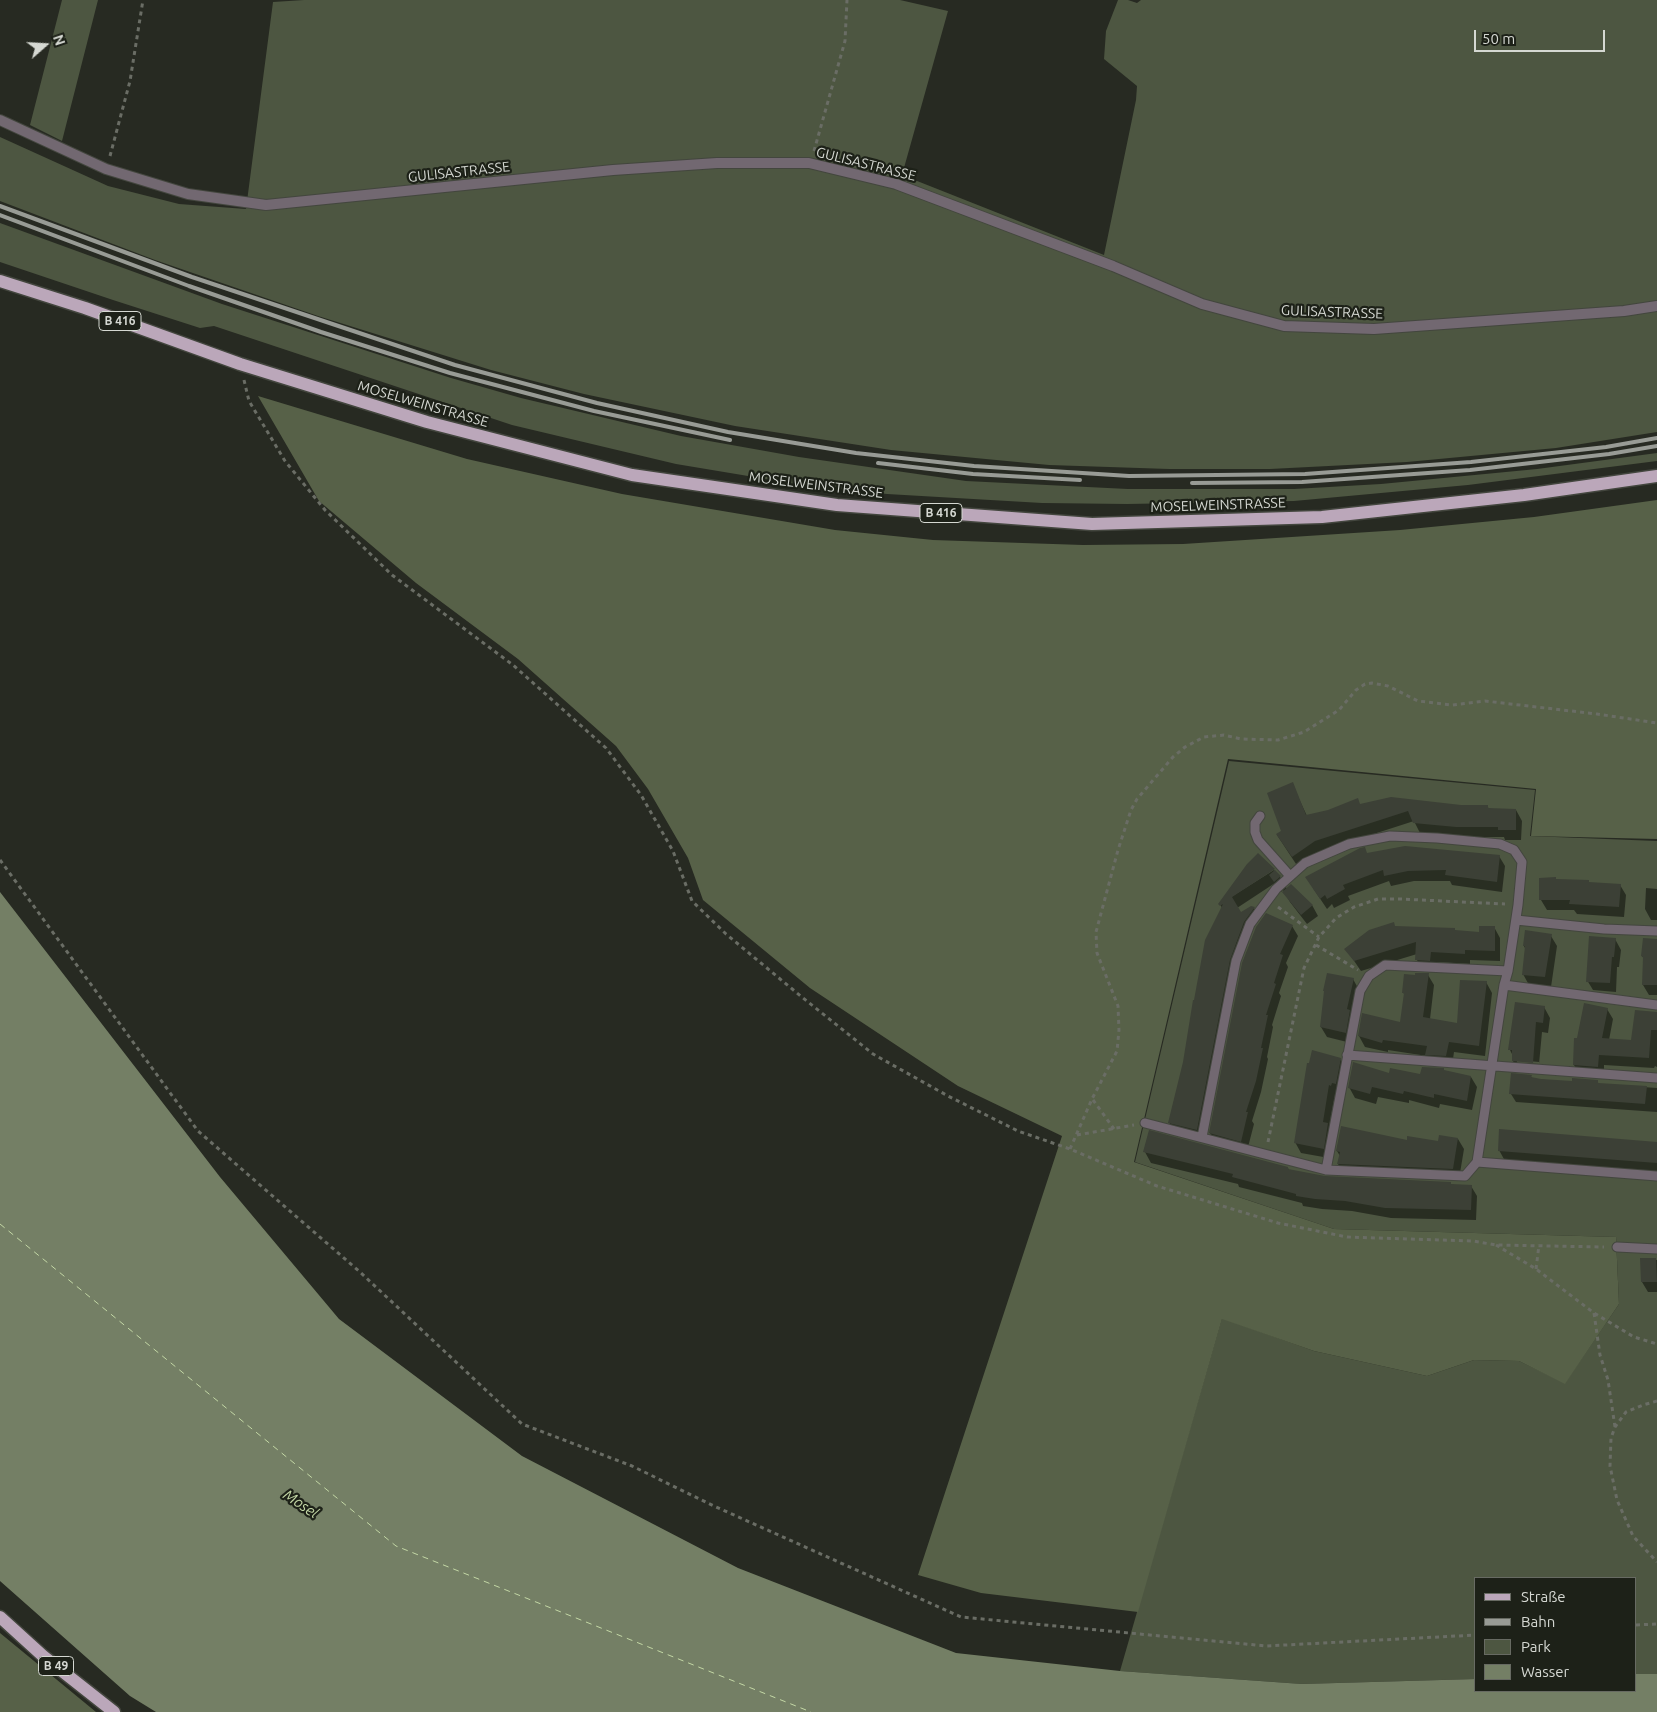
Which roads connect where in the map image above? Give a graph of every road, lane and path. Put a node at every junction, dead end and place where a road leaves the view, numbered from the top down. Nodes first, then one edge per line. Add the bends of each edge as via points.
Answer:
1 (143, 0) edge
2 (847, 0) edge
3 (0, 120) edge
4 (809, 163) junction
5 (106, 169) junction
6 (0, 280) edge
7 (1657, 306) edge
8 (240, 364) junction
9 (1657, 476) edge
10 (1657, 723) edge
11 (1260, 816) dead end
12 (0, 860) edge
13 (1290, 876) junction
14 (1268, 900) junction
15 (1518, 905) junction
16 (1516, 920) junction
17 (1657, 931) edge
18 (1318, 937) junction
19 (1316, 945) junction
20 (1508, 971) junction
21 (1369, 976) junction
22 (1504, 985) junction
23 (1657, 1005) edge
24 (1347, 1055) junction
25 (1492, 1066) junction
26 (1657, 1078) edge
27 (1092, 1099) junction
28 (1145, 1123) joint
29 (1114, 1129) junction
30 (1076, 1136) junction
31 (1202, 1136) junction
32 (1070, 1149) junction
33 (1265, 1153) junction
34 (1477, 1162) junction
35 (1326, 1170) junction
36 (1657, 1176) edge
37 (1496, 1245) junction
38 (1539, 1245) junction
39 (1617, 1247) joint
40 (1657, 1249) edge
41 (1536, 1269) junction
42 (1594, 1313) junction
43 (1657, 1344) edge
44 (1657, 1402) edge
45 (1615, 1427) junction
46 (1657, 1562) edge
47 (0, 1617) edge
48 (1657, 1624) edge
49 (1637, 1625) edge
50 (1474, 1635) edge
51 (114, 1712) edge

1 - 5 path via 130,81
2 - 4 path via 845,41
3 - 5 street, GULISASTRASSE
4 - 5 street, GULISASTRASSE via 717,163 623,169 266,205 188,194
4 - 7 street, GULISASTRASSE via 896,184 1113,266 1202,304 1284,326 1374,329
6 - 8 main road, MOSELWEINSTRASSE / B 416
8 - 9 main road, MOSELWEINSTRASSE / B 416 via 427,422 632,475 837,505 1092,524 1322,517 1524,496
8 - 32 path via 249,400 285,461 325,510 392,575 513,665 606,748 642,795 669,843 692,901 726,934 873,1054 1018,1131
10 - 27 path via 1485,701 1452,705 1418,701 1388,686 1372,683 1356,690 1339,710 1304,732 1278,740 1224,735 1204,737 1185,747 1134,804 1098,922 1097,953 1118,1006 1119,1030 1117,1051
11 - 13 lane via 1255,823 1258,840
12 - 50 path via 198,1131 360,1272 522,1424 632,1466 961,1617 1266,1646
13 - 14 lane
13 - 15 lane via 1305,863 1349,844 1390,836 1500,844 1514,850 1522,862
14 - 18 path
14 - 31 lane via 1250,924 1236,961
15 - 16 lane
15 - 18 path via 1378,899 1354,907 1336,918
16 - 17 lane
16 - 20 lane
18 - 19 path
19 - 21 path
19 - 33 path via 1304,968
20 - 21 lane via 1385,965
20 - 22 lane
21 - 24 lane via 1360,991
22 - 23 lane
22 - 25 lane
24 - 25 lane
24 - 35 lane
25 - 26 lane
25 - 34 lane
27 - 29 path
27 - 30 path
28 - 29 path
28 - 31 lane
29 - 30 path
30 - 32 path
31 - 33 lane
32 - 37 path via 1157,1186 1278,1223 1346,1237 1473,1241
33 - 35 lane
34 - 35 lane via 1464,1176
34 - 36 lane
37 - 38 path
37 - 41 path
38 - 39 path
38 - 41 path
39 - 40 lane
41 - 42 path
42 - 43 path via 1634,1337
42 - 45 path
44 - 45 path via 1626,1412
45 - 46 path via 1611,1438 1610,1466 1616,1500 1633,1536
47 - 51 main road, B 49
48 - 49 path

